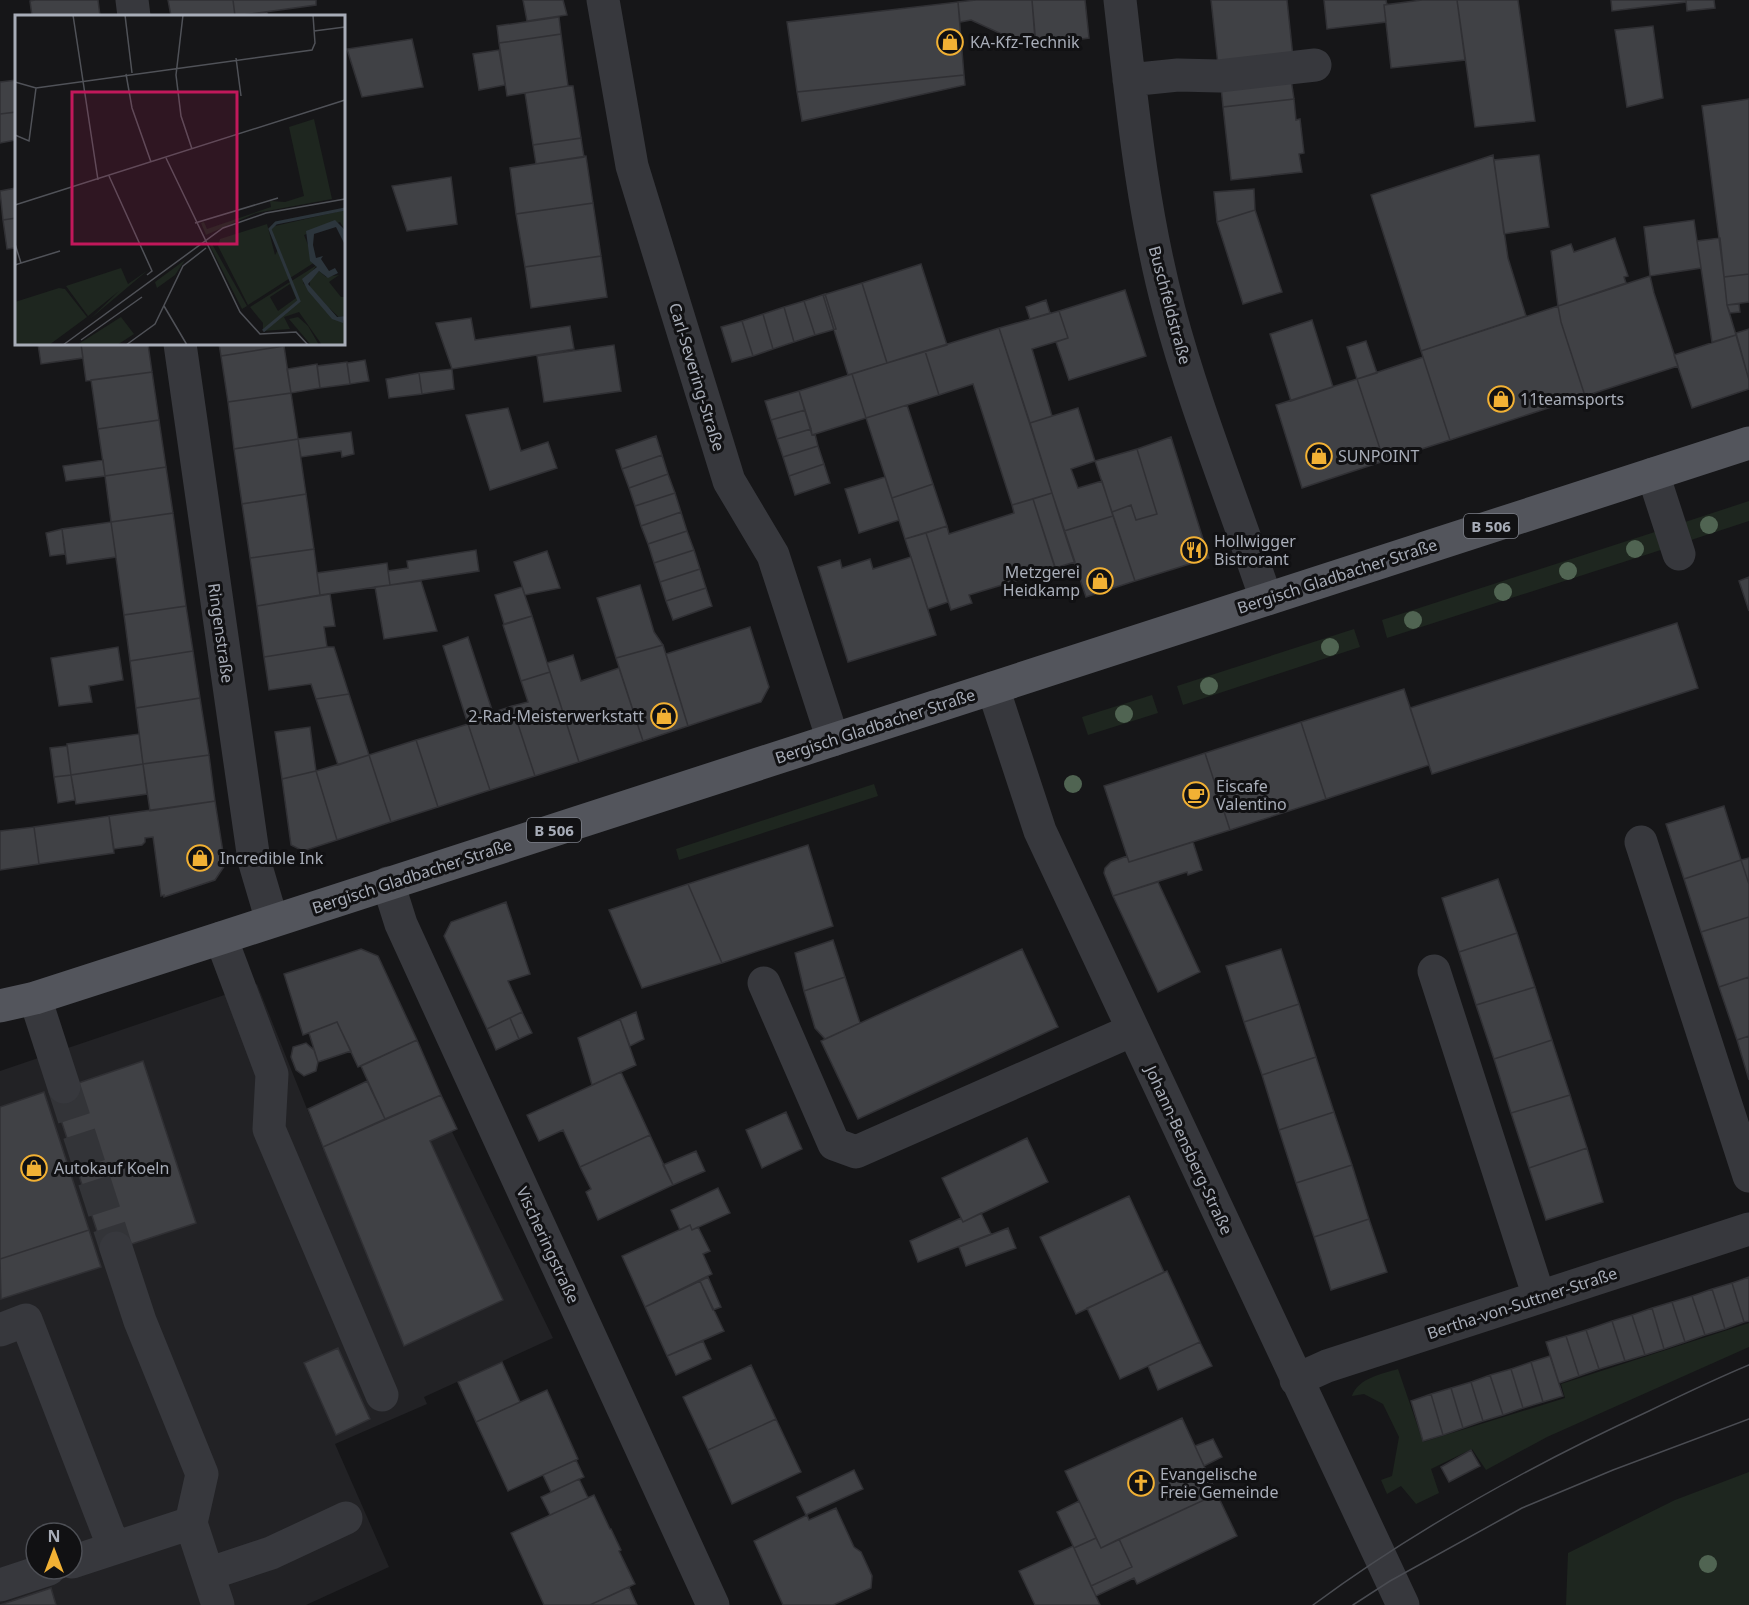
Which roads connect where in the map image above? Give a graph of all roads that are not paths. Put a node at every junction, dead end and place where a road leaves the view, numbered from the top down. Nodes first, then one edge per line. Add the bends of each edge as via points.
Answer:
1 (132, 0) edge
2 (603, 0) edge
3 (1120, 0) edge
4 (134, 15) edge
5 (1316, 65) dead end
6 (1129, 80) junction
7 (180, 345) edge
8 (1749, 443) edge
9 (1653, 474) junction
10 (1679, 554) dead end
11 (1266, 599) junction
12 (993, 688) junction
13 (833, 740) junction
14 (1641, 842) dead end
15 (388, 884) junction
16 (272, 921) junction
17 (221, 938) junction
18 (1434, 971) dead end
19 (764, 983) dead end
20 (35, 998) junction
21 (0, 1006) edge
22 (1133, 1030) junction
23 (64, 1087) tunnel mouth
24 (1749, 1176) edge
25 (1749, 1229) edge
26 (116, 1248) tunnel mouth
27 (1539, 1297) junction
28 (0, 1330) edge
29 (1296, 1380) junction
30 (382, 1395) dead end
31 (346, 1518) dead end
32 (191, 1523) junction
33 (114, 1548) junction
34 (84, 1558) edge
35 (208, 1574) junction
36 (24, 1577) edge
37 (0, 1585) edge
38 (218, 1605) edge
39 (713, 1605) edge
40 (1403, 1605) edge

1 - 4 street
2 - 13 street, Carl-Severing-Straße via 632,166 729,481 773,555
3 - 6 street, Buschfeldstraße
5 - 6 street via 1219,76
6 - 11 street, Buschfeldstraße via 1153,242 1169,311
7 - 16 street, Ringenstraße via 254,860
8 - 9 main road, Bergisch Gladbacher Straße / B 506
9 - 10 street
9 - 11 main road, Bergisch Gladbacher Straße / B 506
11 - 12 main road, Bergisch Gladbacher Straße / B 506
12 - 13 main road, Bergisch Gladbacher Straße / B 506
12 - 22 street, Johann-Bensberg-Straße via 1040,831
13 - 15 main road, Bergisch Gladbacher Straße / B 506
14 - 24 street
15 - 16 main road, Bergisch Gladbacher Straße / B 506
15 - 39 street, Vischeringstraße via 401,924
16 - 17 main road, Bergisch Gladbacher Straße / B 506
17 - 20 main road, Bergisch Gladbacher Straße / B 506
17 - 30 street via 272,1074 269,1129
18 - 27 street
19 - 22 street via 834,1144 856,1152
20 - 21 main road, Bergisch Gladbacher Straße / B 506
20 - 23 street
22 - 29 street, Johann-Bensberg-Straße
25 - 27 street, Bertha-von-Suttner-Straße
26 - 32 street via 140,1321 202,1473
27 - 29 street, Bertha-von-Suttner-Straße via 1327,1366
28 - 33 street via 26,1320
29 - 40 street, Johann-Bensberg-Straße
31 - 35 street via 271,1553
32 - 33 street
32 - 35 street
33 - 34 street
35 - 38 street
36 - 37 street

